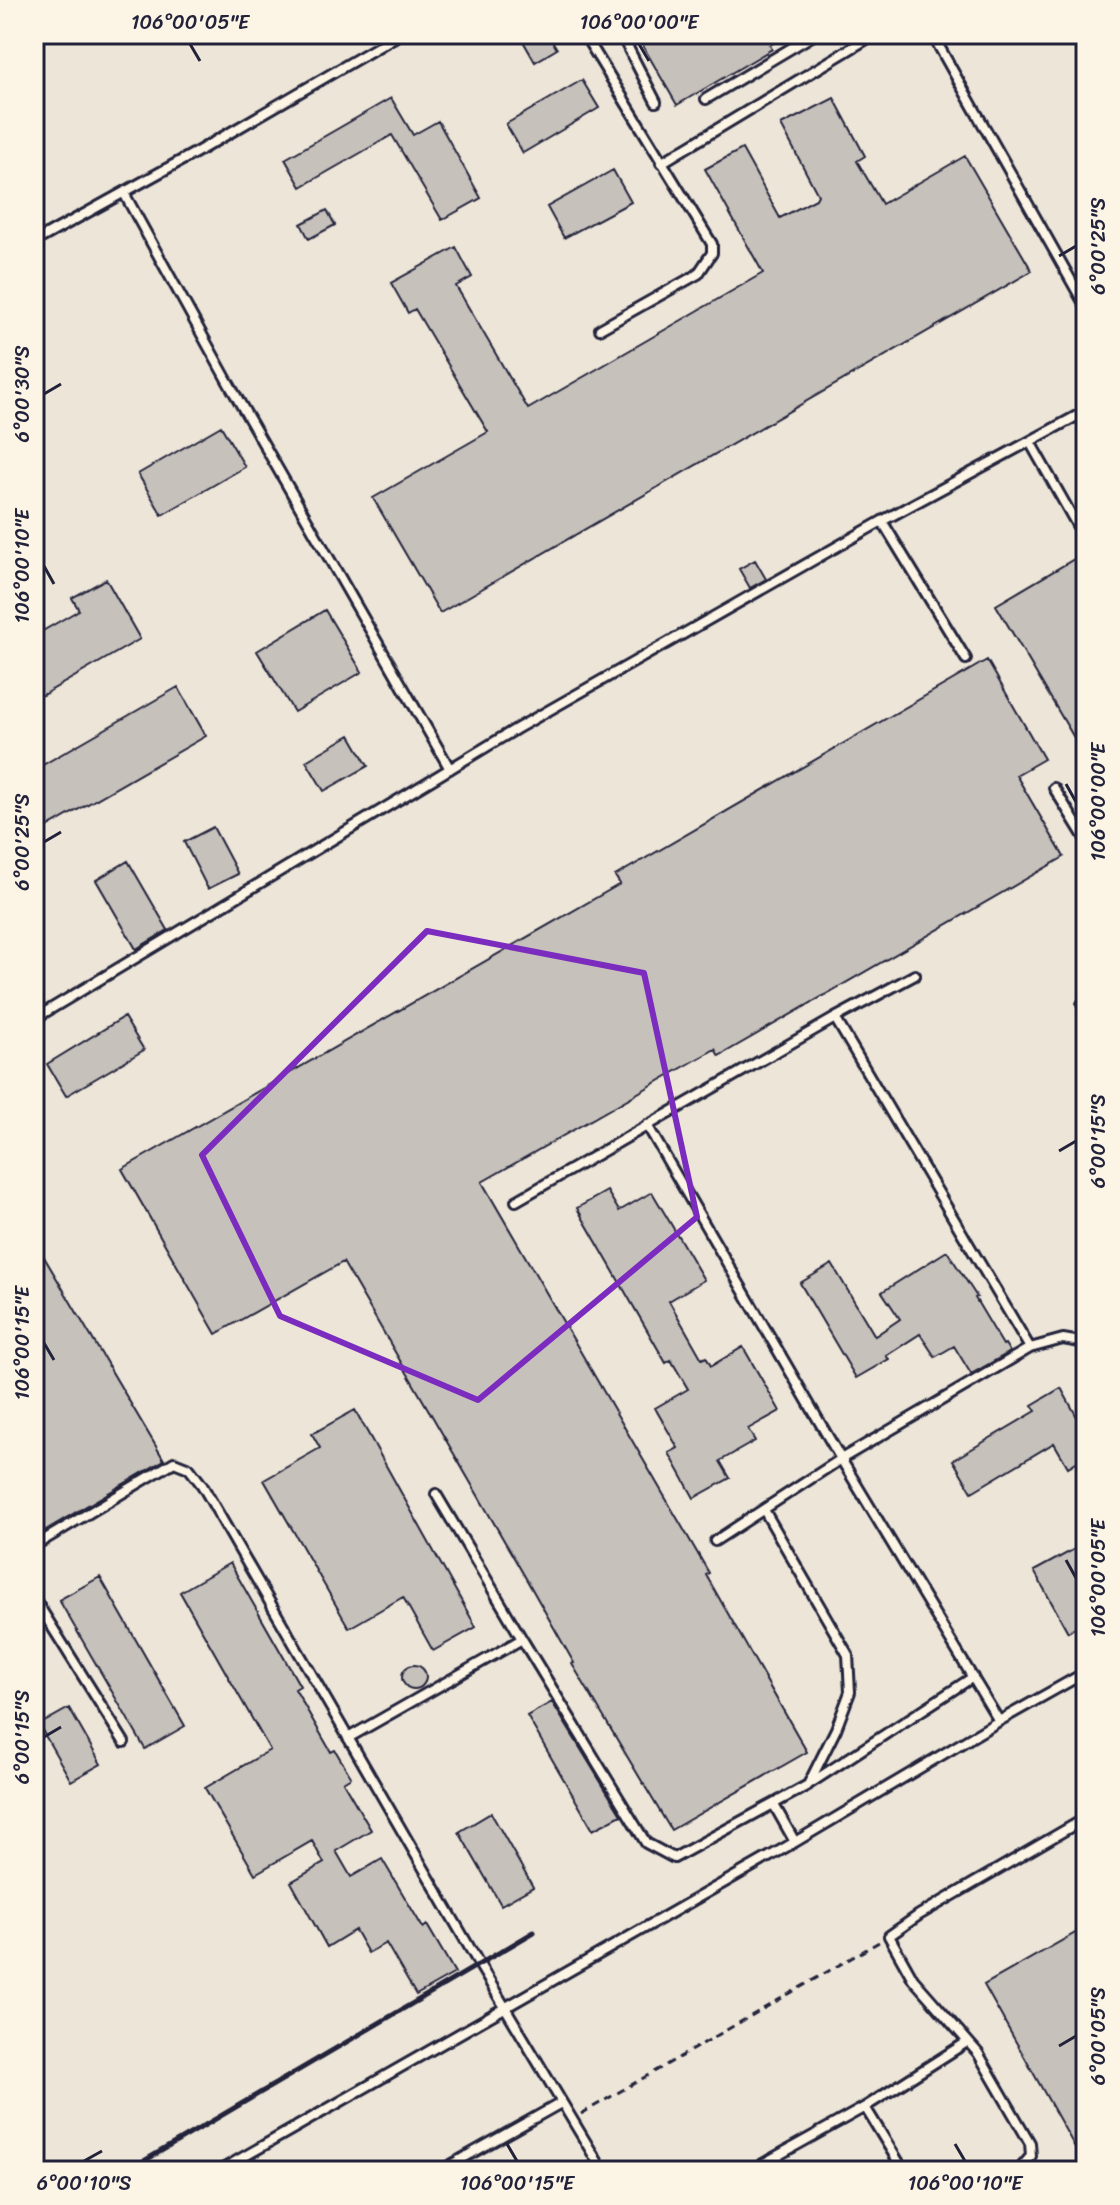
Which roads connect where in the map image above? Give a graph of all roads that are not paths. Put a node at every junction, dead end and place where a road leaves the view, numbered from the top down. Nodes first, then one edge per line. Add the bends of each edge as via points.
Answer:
1 (400, 34) edge
2 (584, 34) edge
3 (621, 34) edge
4 (815, 34) edge
5 (875, 34) edge
6 (932, 34) edge
7 (706, 99) dead end
8 (656, 102) dead end
9 (661, 163) junction
10 (124, 193) junction
11 (34, 242) edge
12 (1086, 307) edge
13 (600, 329) dead end
14 (1086, 411) edge
15 (1030, 442) junction
16 (882, 521) junction
17 (1086, 541) edge
18 (966, 659) dead end
19 (450, 769) junction
20 (1054, 788) dead end
21 (1086, 840) edge
22 (915, 975) dead end
23 (835, 1018) junction
24 (34, 1019) edge
25 (647, 1125) junction
26 (516, 1201) dead end
27 (1086, 1343) edge
28 (1030, 1348) junction
29 (841, 1459) junction
30 (436, 1494) dead end
31 (764, 1510) junction
32 (715, 1541) dead end
33 (34, 1546) edge
34 (34, 1598) edge
35 (522, 1639) junction
36 (1086, 1672) edge
37 (973, 1677) junction
38 (999, 1721) junction
39 (348, 1738) junction
40 (124, 1742) dead end
41 (808, 1785) junction
42 (774, 1805) junction
43 (1086, 1818) edge
44 (795, 1842) junction
45 (505, 2008) junction
46 (967, 2042) junction
47 (560, 2100) junction
48 (865, 2107) junction
49 (219, 2171) edge
50 (440, 2171) edge
51 (603, 2171) edge
52 (750, 2171) edge
53 (904, 2171) edge
54 (1018, 2171) edge

1 - 10 lane
2 - 9 lane
3 - 8 lane
4 - 7 lane
5 - 9 lane
6 - 12 lane
9 - 13 lane via 712,244 712,253 698,274
10 - 11 lane
10 - 19 lane
14 - 15 lane
15 - 16 lane
15 - 17 lane
16 - 18 lane
16 - 19 lane
19 - 24 lane
20 - 21 lane
22 - 23 lane
23 - 25 lane
23 - 28 lane
25 - 26 lane
25 - 29 lane
27 - 28 lane via 1063,1339
28 - 29 lane
29 - 31 lane
29 - 37 lane
30 - 35 lane
31 - 32 lane
31 - 41 lane via 848,1655 850,1692
33 - 39 lane via 174,1462 189,1468
34 - 40 lane
35 - 39 lane
35 - 42 lane via 646,1843 659,1852 674,1858
36 - 38 lane
37 - 38 lane
37 - 41 lane
38 - 44 lane
39 - 45 lane
41 - 42 lane
42 - 44 lane
43 - 46 lane via 889,1936 913,1979
44 - 45 lane
45 - 47 lane
45 - 49 lane
46 - 48 lane
46 - 54 lane via 1030,2143 1031,2156
47 - 50 lane
47 - 51 lane
48 - 52 lane
48 - 53 lane

